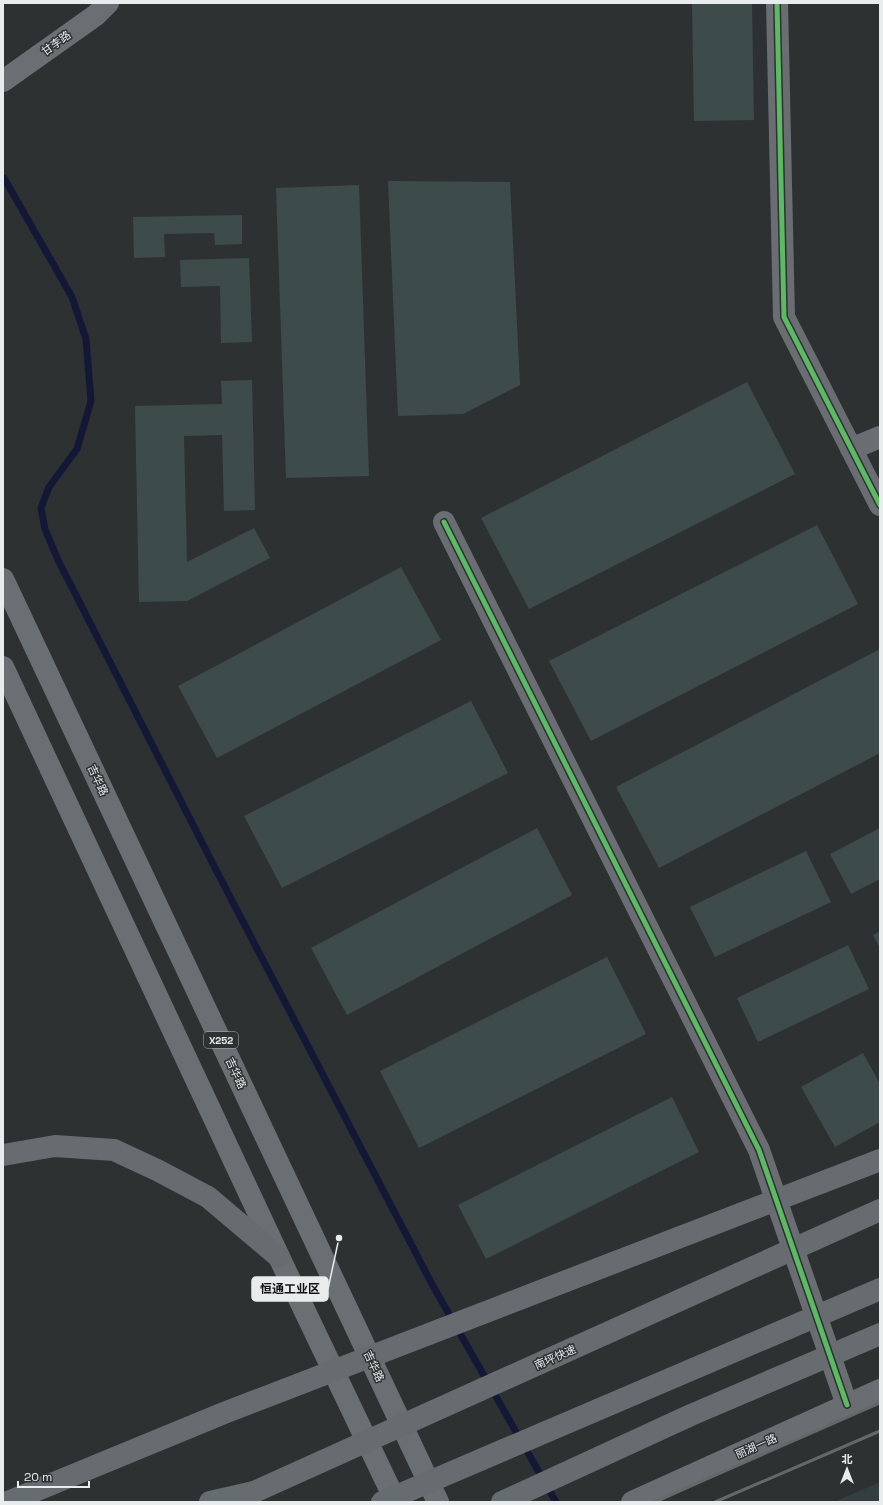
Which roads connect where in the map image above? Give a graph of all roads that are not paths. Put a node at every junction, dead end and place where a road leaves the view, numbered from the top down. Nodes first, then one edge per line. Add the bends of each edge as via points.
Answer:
1 (108, 3) edge
2 (777, 3) edge
3 (3, 81) edge
4 (880, 437) edge
5 (851, 449) junction
6 (880, 505) edge
7 (444, 522) dead end
8 (3, 579) edge
9 (3, 667) edge
10 (3, 1155) edge
11 (880, 1160) edge
12 (880, 1210) edge
13 (279, 1257) junction
14 (880, 1289) edge
15 (880, 1334) edge
16 (880, 1390) edge
17 (847, 1405) junction
18 (254, 1492) junction
19 (8, 1502) edge
20 (210, 1502) edge
21 (230, 1502) edge
22 (382, 1502) edge
23 (396, 1502) edge
24 (438, 1502) edge
25 (502, 1502) edge
26 (632, 1502) edge

1 - 3 main road, 甘李路 via 96,15
2 - 5 street via 784,318
4 - 5 street
5 - 6 street
7 - 17 street via 759,1150
8 - 24 main road, 吉华路 / X252
9 - 13 main road
10 - 13 highway via 55,1146 114,1150 208,1197
11 - 19 highway, bridge via 224,1413
12 - 18 highway, 南坪快速, bridge
13 - 23 main road
14 - 22 highway, bridge
15 - 25 highway, bridge via 691,1415
16 - 17 street, 丽湖一路
17 - 26 street, 丽湖一路
18 - 20 highway
18 - 21 highway, 南坪快速

